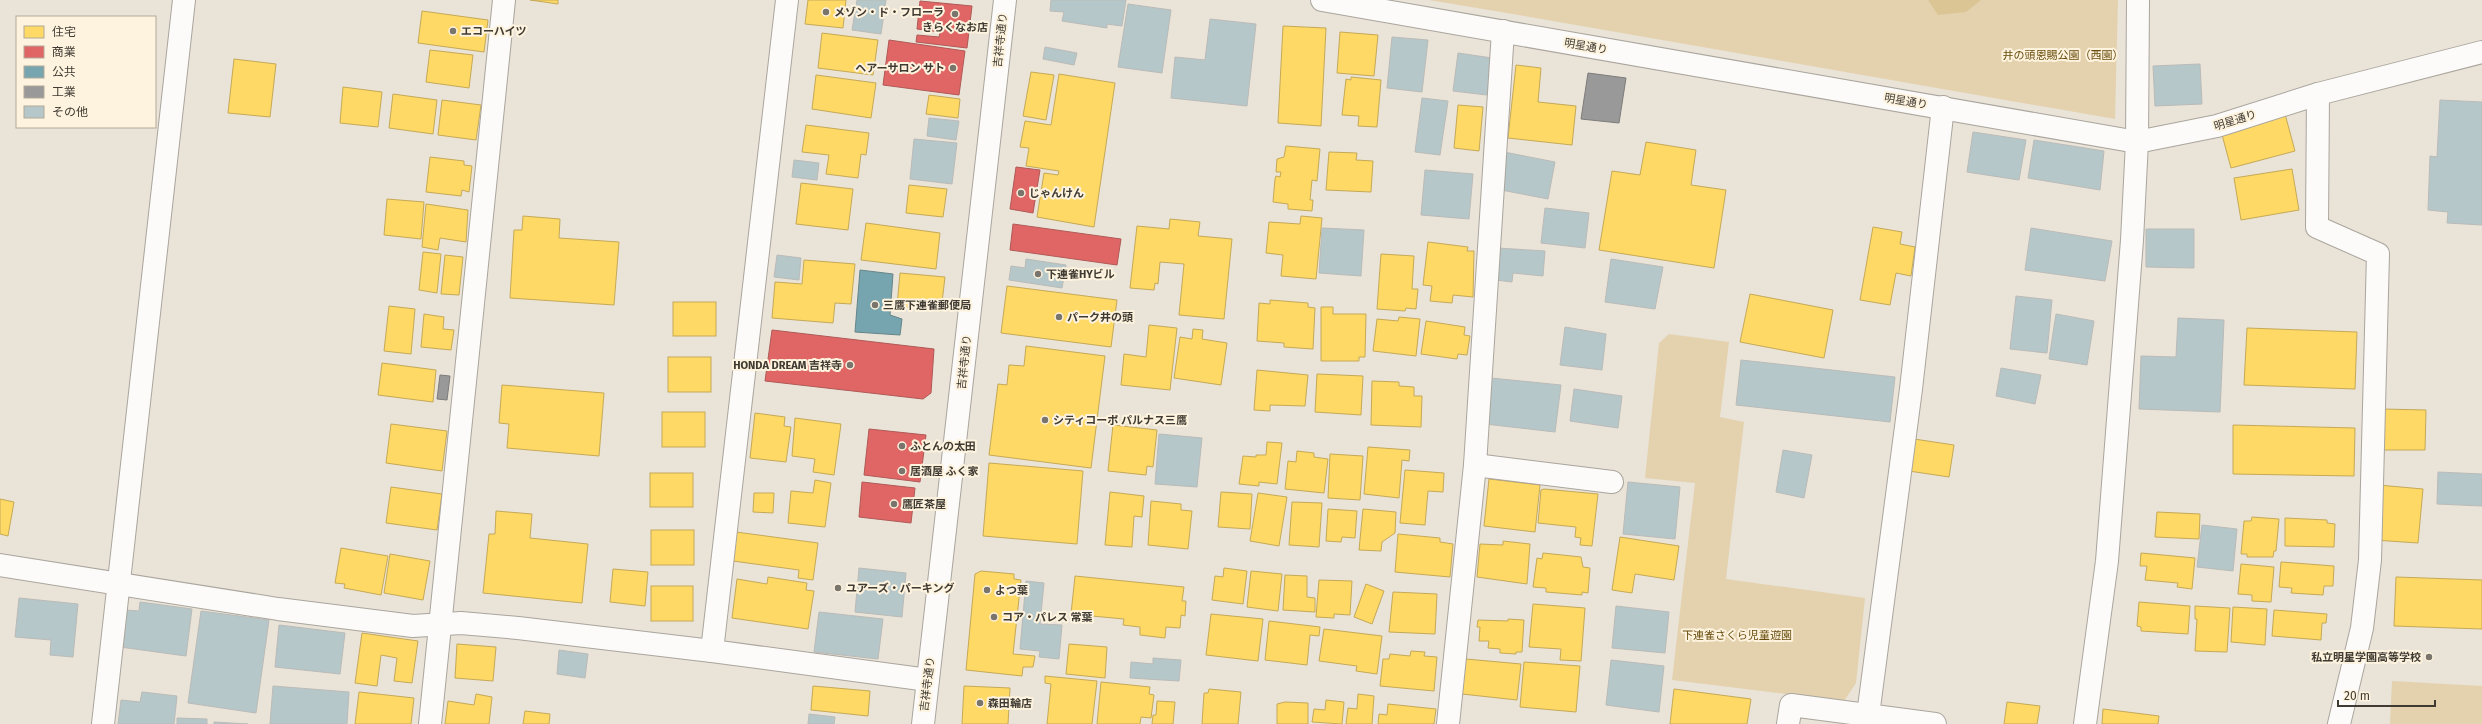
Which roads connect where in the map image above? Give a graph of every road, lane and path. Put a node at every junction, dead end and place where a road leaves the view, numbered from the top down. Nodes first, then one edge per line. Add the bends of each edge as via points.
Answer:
1 (184, 0) edge
2 (504, 0) edge
3 (787, 0) edge
4 (1005, 0) edge
5 (1322, 0) edge
6 (2138, 0) edge
7 (1503, 31) junction
8 (2482, 52) edge
9 (2318, 94) junction
10 (1943, 107) junction
11 (2137, 142) junction
12 (1475, 465) junction
13 (1612, 482) dead end
14 (0, 565) edge
15 (118, 583) junction
16 (441, 625) junction
17 (712, 651) junction
18 (928, 680) junction
19 (1868, 715) junction
20 (102, 724) edge
21 (430, 724) edge
22 (923, 724) edge
23 (1448, 724) edge
24 (1788, 724) edge
25 (1931, 724) edge
26 (1935, 724) edge
27 (2084, 724) edge
28 (2338, 724) edge

1 - 15 street
2 - 16 street
3 - 17 street
4 - 18 street, 吉祥寺通り
5 - 7 street, 明星通り
6 - 11 street
7 - 10 street, 明星通り
7 - 12 street
8 - 9 street, 明星通り
9 - 11 street, 明星通り via 2217,126
9 - 28 street via 2317,227 2378,254 2370,560 2362,628
10 - 11 street, 明星通り
10 - 19 street via 1911,389
11 - 27 street via 2132,240 2107,561
12 - 13 street
12 - 23 street
14 - 15 street
15 - 16 street via 278,609 413,626
15 - 20 street
16 - 17 street via 482,625
16 - 21 street
17 - 18 street
18 - 22 street, 吉祥寺通り
19 - 24 street via 1791,705
19 - 25 street
25 - 26 street

